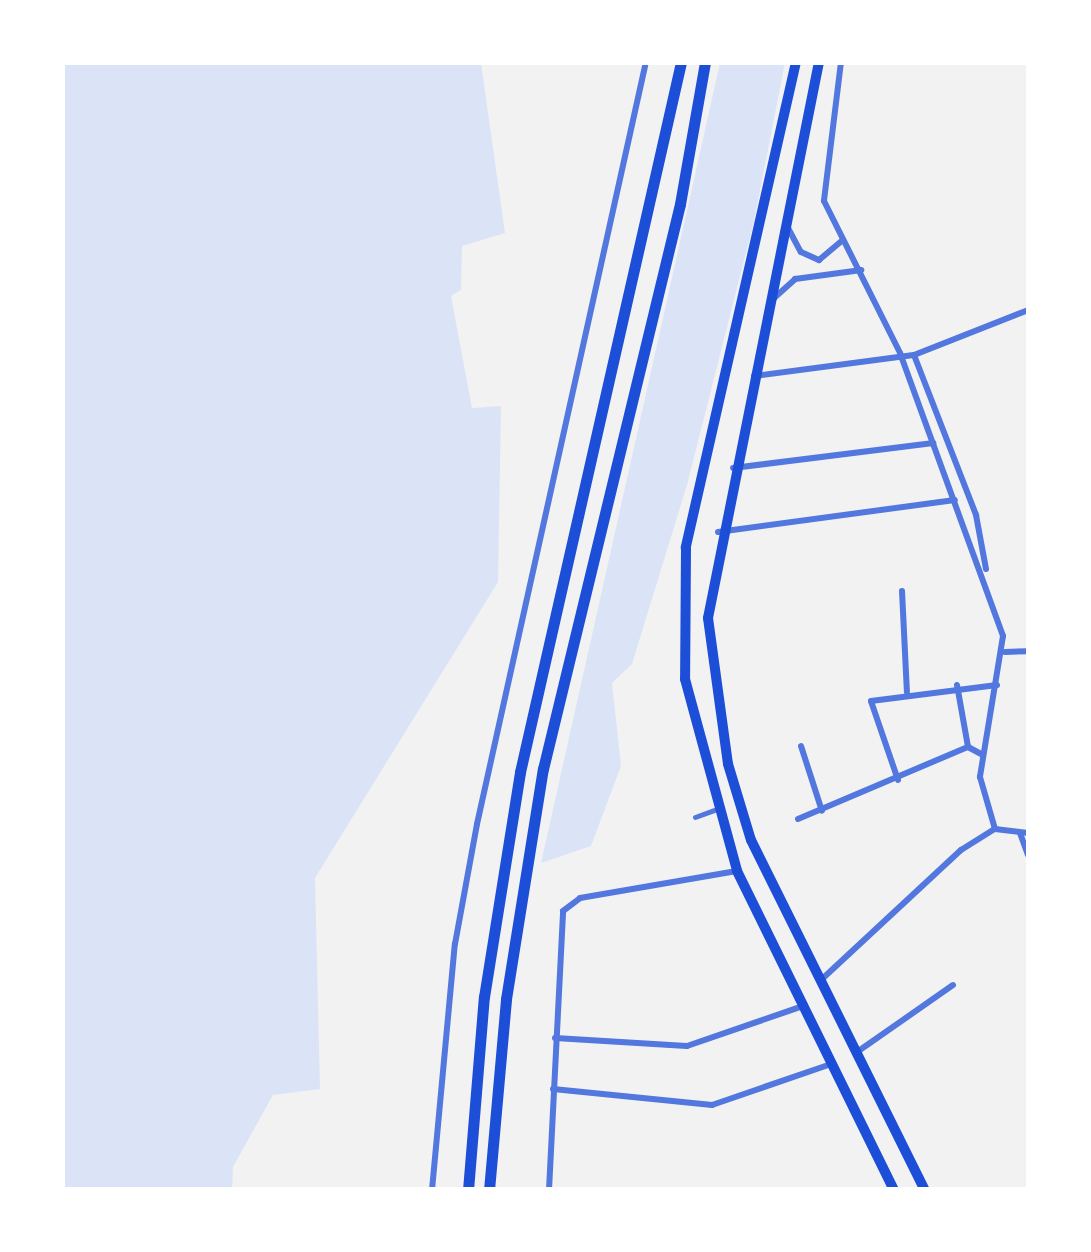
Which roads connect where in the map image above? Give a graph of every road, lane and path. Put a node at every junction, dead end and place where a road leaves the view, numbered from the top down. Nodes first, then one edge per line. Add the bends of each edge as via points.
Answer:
1 (646, 62) edge
2 (682, 62) edge
3 (705, 62) edge
4 (796, 62) edge
5 (819, 62) edge
6 (841, 62) edge
7 (785, 220) junction
8 (844, 238) junction
9 (861, 270) junction
10 (768, 303) junction
11 (1028, 310) edge
12 (900, 353) junction
13 (914, 355) junction
14 (752, 376) junction
15 (933, 443) junction
16 (733, 468) junction
17 (955, 500) junction
18 (718, 532) junction
19 (986, 575) junction
20 (902, 591) dead end
21 (1028, 651) edge
22 (1005, 652) junction
23 (957, 684) junction
24 (997, 685) junction
25 (908, 692) junction
26 (801, 746) dead end
27 (968, 748) junction
28 (983, 755) junction
29 (898, 780) junction
30 (714, 810) junction
31 (822, 811) junction
32 (695, 817) dead end
33 (798, 820) dead end
34 (994, 829) junction
35 (1024, 833) edge
36 (1028, 854) edge
37 (737, 871) junction
38 (821, 980) junction
39 (953, 985) dead end
40 (800, 1006) junction
41 (554, 1038) junction
42 (857, 1052) junction
43 (831, 1064) junction
44 (554, 1089) junction
45 (432, 1190) edge
46 (468, 1190) edge
47 (490, 1190) edge
48 (549, 1190) edge
49 (894, 1190) edge
50 (925, 1190) edge

1 - 45 street via 473,842
2 - 46 highway via 520,772 484,997
3 - 47 highway via 544,770 506,1000
4 - 30 highway via 686,548 684,679
5 - 7 highway
6 - 8 street via 820,181
7 - 8 street via 812,258 833,256
7 - 10 highway
8 - 9 street
9 - 10 street via 795,279
9 - 12 street
10 - 14 highway
11 - 13 street
12 - 13 street
12 - 14 street
12 - 15 street
13 - 19 street via 976,515
14 - 16 highway
15 - 16 street
15 - 17 street
16 - 18 highway
17 - 18 street
17 - 19 street
18 - 38 highway via 708,618 728,764 751,840
19 - 22 street
20 - 25 street
21 - 22 street
22 - 24 street
23 - 24 street
23 - 25 street
23 - 27 street
24 - 28 street
25 - 29 street via 871,701
26 - 31 street
27 - 28 street
27 - 29 street
28 - 34 street via 980,787
29 - 31 street
30 - 32 street
30 - 37 highway
31 - 33 street
34 - 35 street
34 - 38 street
35 - 36 street
37 - 40 highway
37 - 41 street via 566,906
38 - 42 highway
39 - 42 street
40 - 41 street via 687,1046
40 - 43 highway
41 - 44 street
42 - 50 highway
43 - 44 street via 712,1105
43 - 49 highway
44 - 48 street

